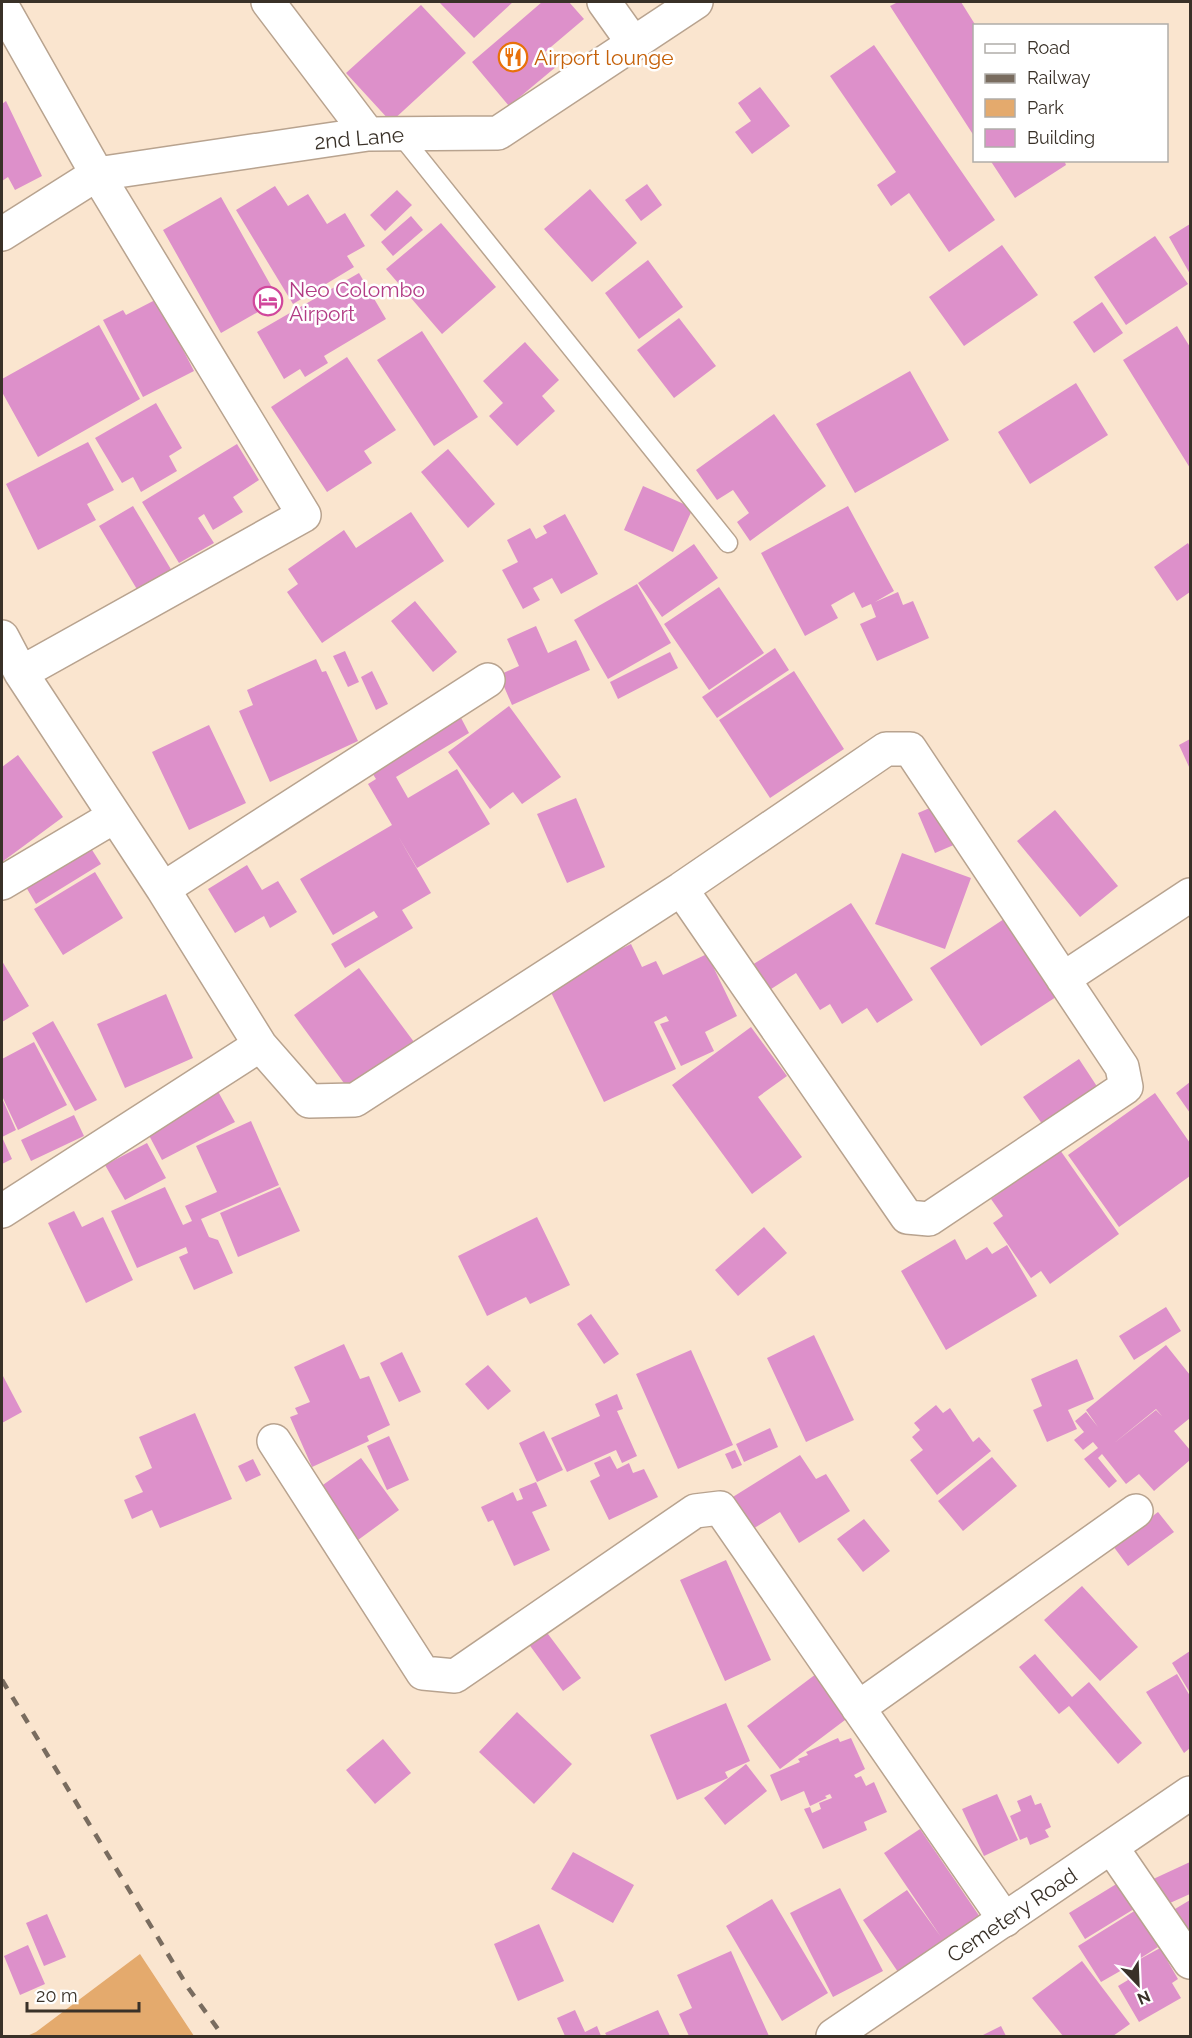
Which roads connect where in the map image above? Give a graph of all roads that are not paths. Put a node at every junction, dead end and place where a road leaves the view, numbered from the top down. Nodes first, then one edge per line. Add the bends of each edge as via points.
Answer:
1 (268, 2) edge
2 (604, 2) edge
3 (696, 2) edge
4 (2, 6) edge
5 (634, 44) junction
6 (384, 134) junction
7 (97, 174) junction
8 (2, 234) edge
9 (728, 543) dead end
10 (2, 637) edge
11 (21, 673) junction
12 (488, 680) dead end
13 (115, 816) junction
14 (2, 883) edge
15 (163, 889) junction
16 (681, 890) junction
17 (1191, 895) edge
18 (1063, 979) junction
19 (260, 1045) junction
20 (2, 1211) edge
21 (274, 1441) dead end
22 (1136, 1511) dead end
23 (858, 1708) junction
24 (1191, 1793) edge
25 (1112, 1848) junction
26 (1005, 1920) junction
27 (1191, 1962) edge
28 (833, 2037) edge

1 - 6 street
2 - 5 street
3 - 5 street, 2nd Lane
4 - 7 street
5 - 6 street, 2nd Lane via 498,133
6 - 7 street, 2nd Lane
6 - 9 lane
7 - 8 street, 2nd Lane
7 - 11 street via 304,515
10 - 11 street
11 - 13 street
12 - 15 street
13 - 14 street
13 - 15 street
15 - 19 street
16 - 18 street via 886,749 910,748
16 - 18 street via 908,1217 929,1220 1126,1087 1122,1067
16 - 19 street via 355,1100 309,1101
17 - 18 street
19 - 20 street
21 - 23 street via 423,1673 455,1676 695,1511 720,1508
22 - 23 street
23 - 26 street
24 - 25 street, Cemetery Road
25 - 26 street, Cemetery Road
25 - 27 street
26 - 28 street, Cemetery Road

